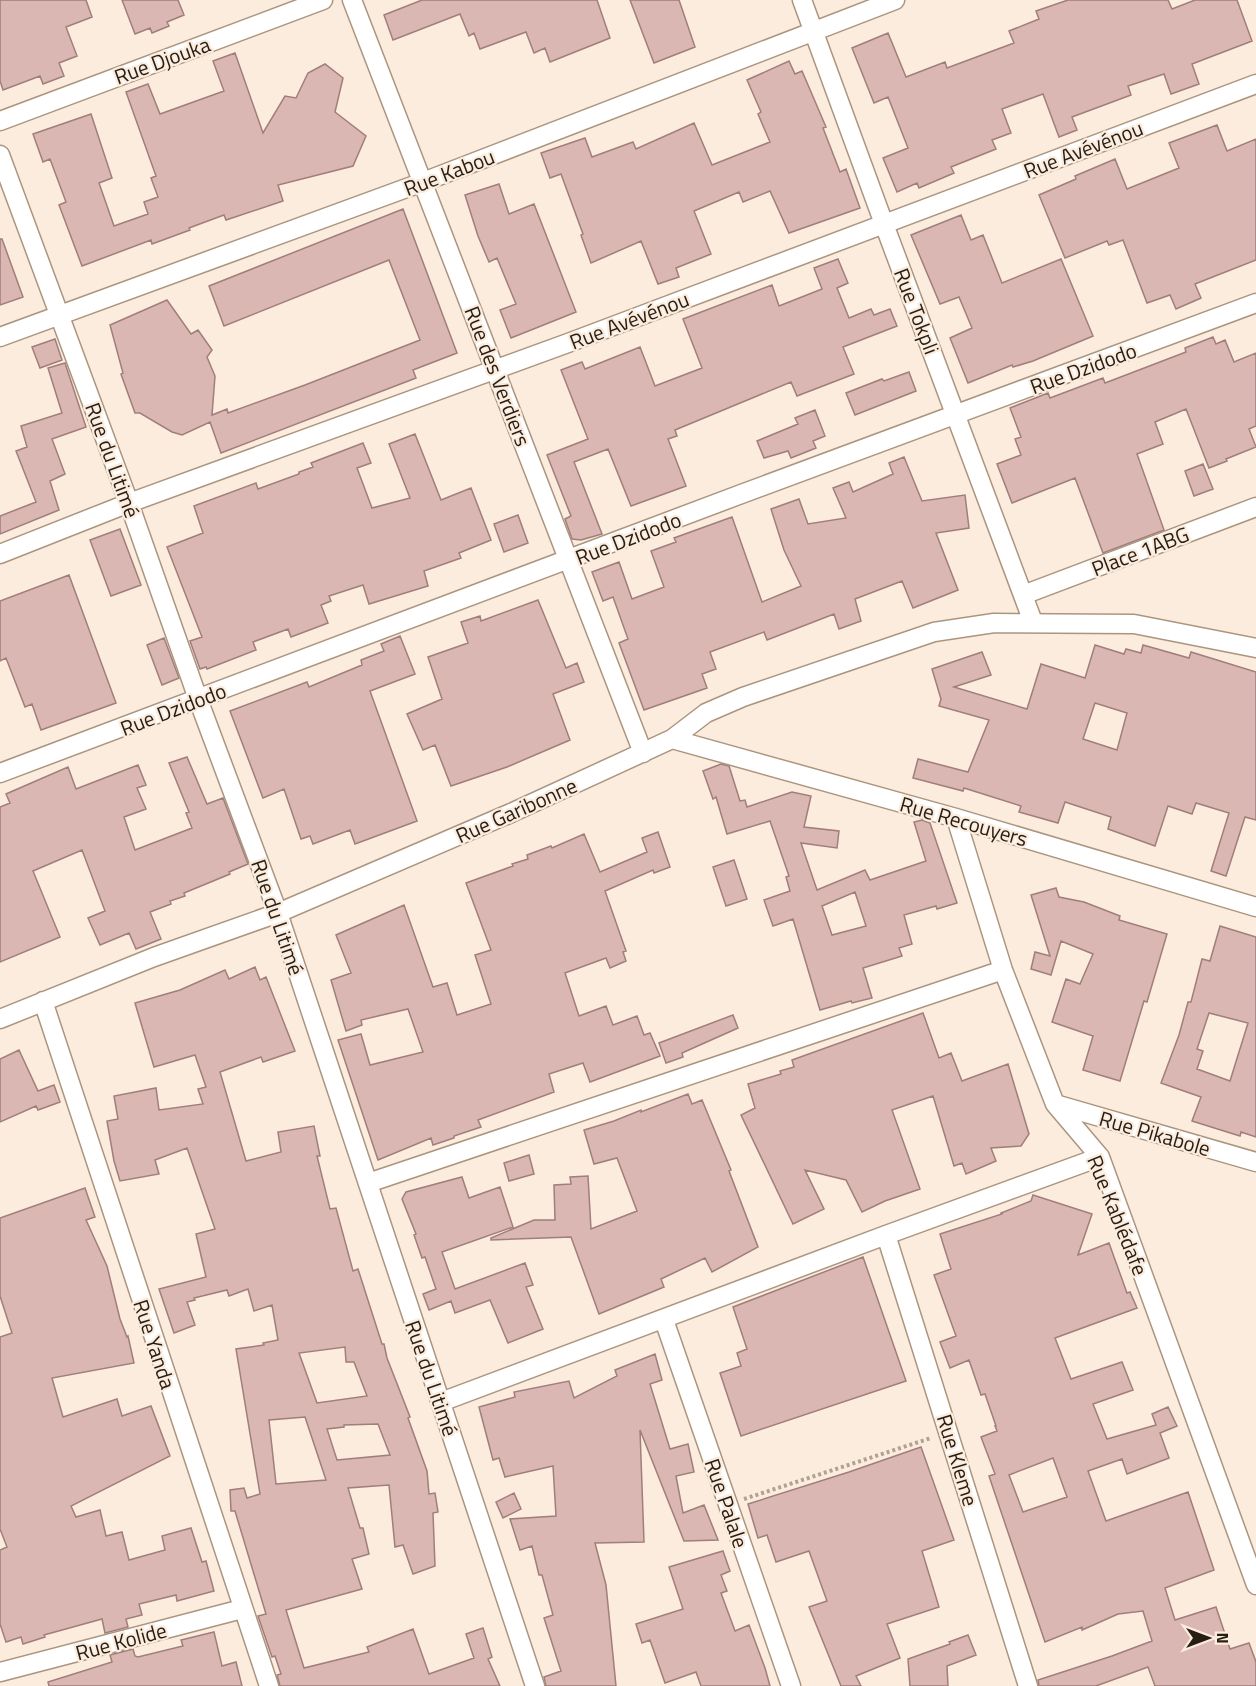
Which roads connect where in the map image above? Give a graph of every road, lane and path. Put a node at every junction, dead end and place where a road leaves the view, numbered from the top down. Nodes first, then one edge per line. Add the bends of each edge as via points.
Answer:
1 (323, 0) edge
2 (352, 0) edge
3 (802, 0) edge
4 (895, 0) edge
5 (814, 32) junction
6 (1256, 84) edge
7 (0, 121) edge
8 (0, 155) edge
9 (423, 182) junction
10 (884, 224) junction
11 (1256, 303) edge
12 (59, 314) junction
13 (0, 337) edge
14 (495, 370) junction
15 (957, 415) junction
16 (129, 503) junction
17 (1256, 507) edge
18 (0, 554) edge
19 (569, 560) junction
20 (1023, 595) junction
21 (1034, 622) junction
22 (1256, 648) edge
23 (198, 699) junction
24 (672, 739) junction
25 (643, 753) junction
26 (0, 773) edge
27 (956, 818) junction
28 (1256, 907) edge
29 (278, 913) junction
30 (1003, 970) junction
31 (43, 1001) junction
32 (0, 1019) edge
33 (1055, 1104) junction
34 (1100, 1157) junction
35 (1256, 1162) edge
36 (368, 1183) junction
37 (886, 1235) junction
38 (664, 1320) junction
39 (441, 1402) junction
40 (949, 1432) junction
41 (727, 1504) junction
42 (1256, 1585) edge
43 (242, 1609) junction
44 (0, 1672) edge
45 (268, 1686) edge
46 (535, 1686) edge
47 (791, 1686) edge
48 (1028, 1686) edge

1 - 7 street, Rue Djouka
2 - 9 street, Rue des Verdiers
3 - 5 street, Rue Tokpli
4 - 5 street, Rue Kabou
5 - 9 street, Rue Kabou
5 - 10 street, Rue Tokpli
6 - 10 street, Rue Avévénou
8 - 12 street, Rue du Litimé
9 - 12 street, Rue Kabou
9 - 14 street, Rue des Verdiers
10 - 14 street, Rue Avévénou
10 - 15 street, Rue Tokpli
11 - 15 street, Rue Dzidodo
12 - 13 street, Rue Kabou
12 - 16 street, Rue du Litimé
14 - 16 street, Rue Avévénou
14 - 19 street, Rue des Verdiers
15 - 19 street, Rue Dzidodo
15 - 20 street, Rue Tokpli
16 - 18 street, Rue Avévénou
16 - 23 street, Rue du Litimé
17 - 20 street, Place 1ABG
19 - 23 street, Rue Dzidodo
19 - 25 street, Rue des Verdiers
20 - 21 street, Rue Tokpli
21 - 22 street via 1134,624
21 - 24 street, Rue Garibonne via 934,632 743,697 706,713
23 - 26 street, Rue Dzidodo
23 - 29 street, Rue du Litimé
24 - 25 street, Rue Garibonne
24 - 27 street, Rue Recouyers
25 - 29 street, Rue Garibonne
27 - 28 street, Rue Recouyers
27 - 30 street, Rue Kablédafe
29 - 31 street, Rue Garibonne
29 - 36 street, Rue du Litimé
30 - 33 street, Rue Kablédafe
30 - 36 street
31 - 32 street, Rue Garibonne
31 - 43 street, Rue Yanda
33 - 34 street, Rue Kablédafe
33 - 35 street, Rue Pikabole
34 - 37 street
34 - 42 street, Rue Kablédafe
36 - 39 street, Rue du Litimé
37 - 38 street
37 - 40 street, Rue Kleme
38 - 39 street
38 - 41 street, Rue Palale
39 - 46 street, Rue du Litimé
40 - 41 path
40 - 48 street, Rue Kleme
41 - 47 street, Rue Palale
43 - 44 street, Rue Kolide
43 - 45 street, Rue Yanda

